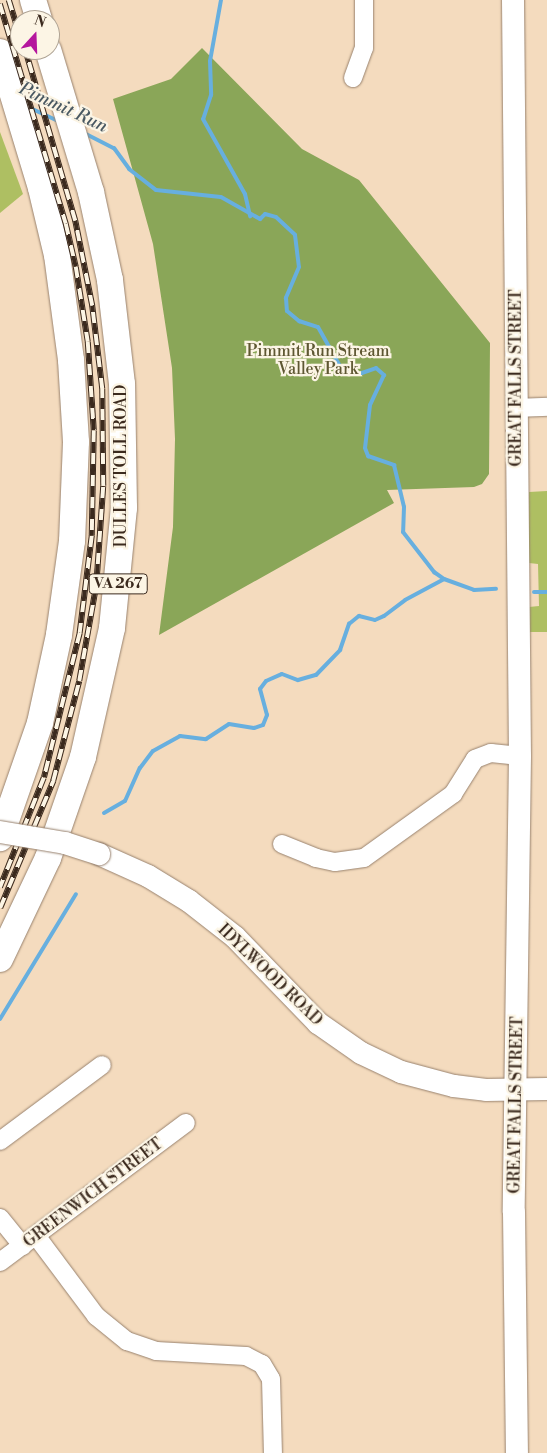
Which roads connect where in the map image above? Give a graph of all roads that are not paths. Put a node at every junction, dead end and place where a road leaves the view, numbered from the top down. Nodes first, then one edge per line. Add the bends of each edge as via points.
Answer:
1 (364, 0) edge
2 (513, 0) edge
3 (51, 60) edge
4 (3, 63) edge
5 (353, 78) dead end
6 (547, 407) edge
7 (516, 408) junction
8 (520, 756) junction
9 (0, 832) edge
10 (0, 838) edge
11 (282, 844) dead end
12 (0, 960) edge
13 (102, 1065) dead end
14 (547, 1089) edge
15 (517, 1091) junction
16 (186, 1123) dead end
17 (0, 1141) edge
18 (0, 1218) edge
19 (30, 1242) junction
20 (0, 1262) edge
21 (273, 1453) edge
22 (517, 1453) edge

1 - 5 street via 364,48
2 - 7 main road, GREAT FALLS STREET
3 - 12 highway, DULLES TOLL ROAD / VA 267 via 91,192 110,280 123,398 124,488 116,602 101,686 71,795 38,882
4 - 10 highway, VA 267 via 34,162 57,255 71,360 76,442 68,582 50,681 29,758
6 - 7 street
7 - 8 main road, GREAT FALLS STREET
8 - 11 street via 491,753 475,759 454,794 364,858 335,862
8 - 15 main road, GREAT FALLS STREET
9 - 15 main road, IDYLWOOD ROAD, bridge via 64,843 100,854 189,901 235,937 318,1023 361,1053 430,1081 486,1090
13 - 17 street
14 - 15 main road, IDYLWOOD ROAD
15 - 22 main road, GREAT FALLS STREET
16 - 19 street, GREENWICH STREET
18 - 19 street
19 - 20 street, GREENWICH STREET
19 - 21 street via 96,1316 127,1341 156,1351 246,1356 262,1364 271,1379

